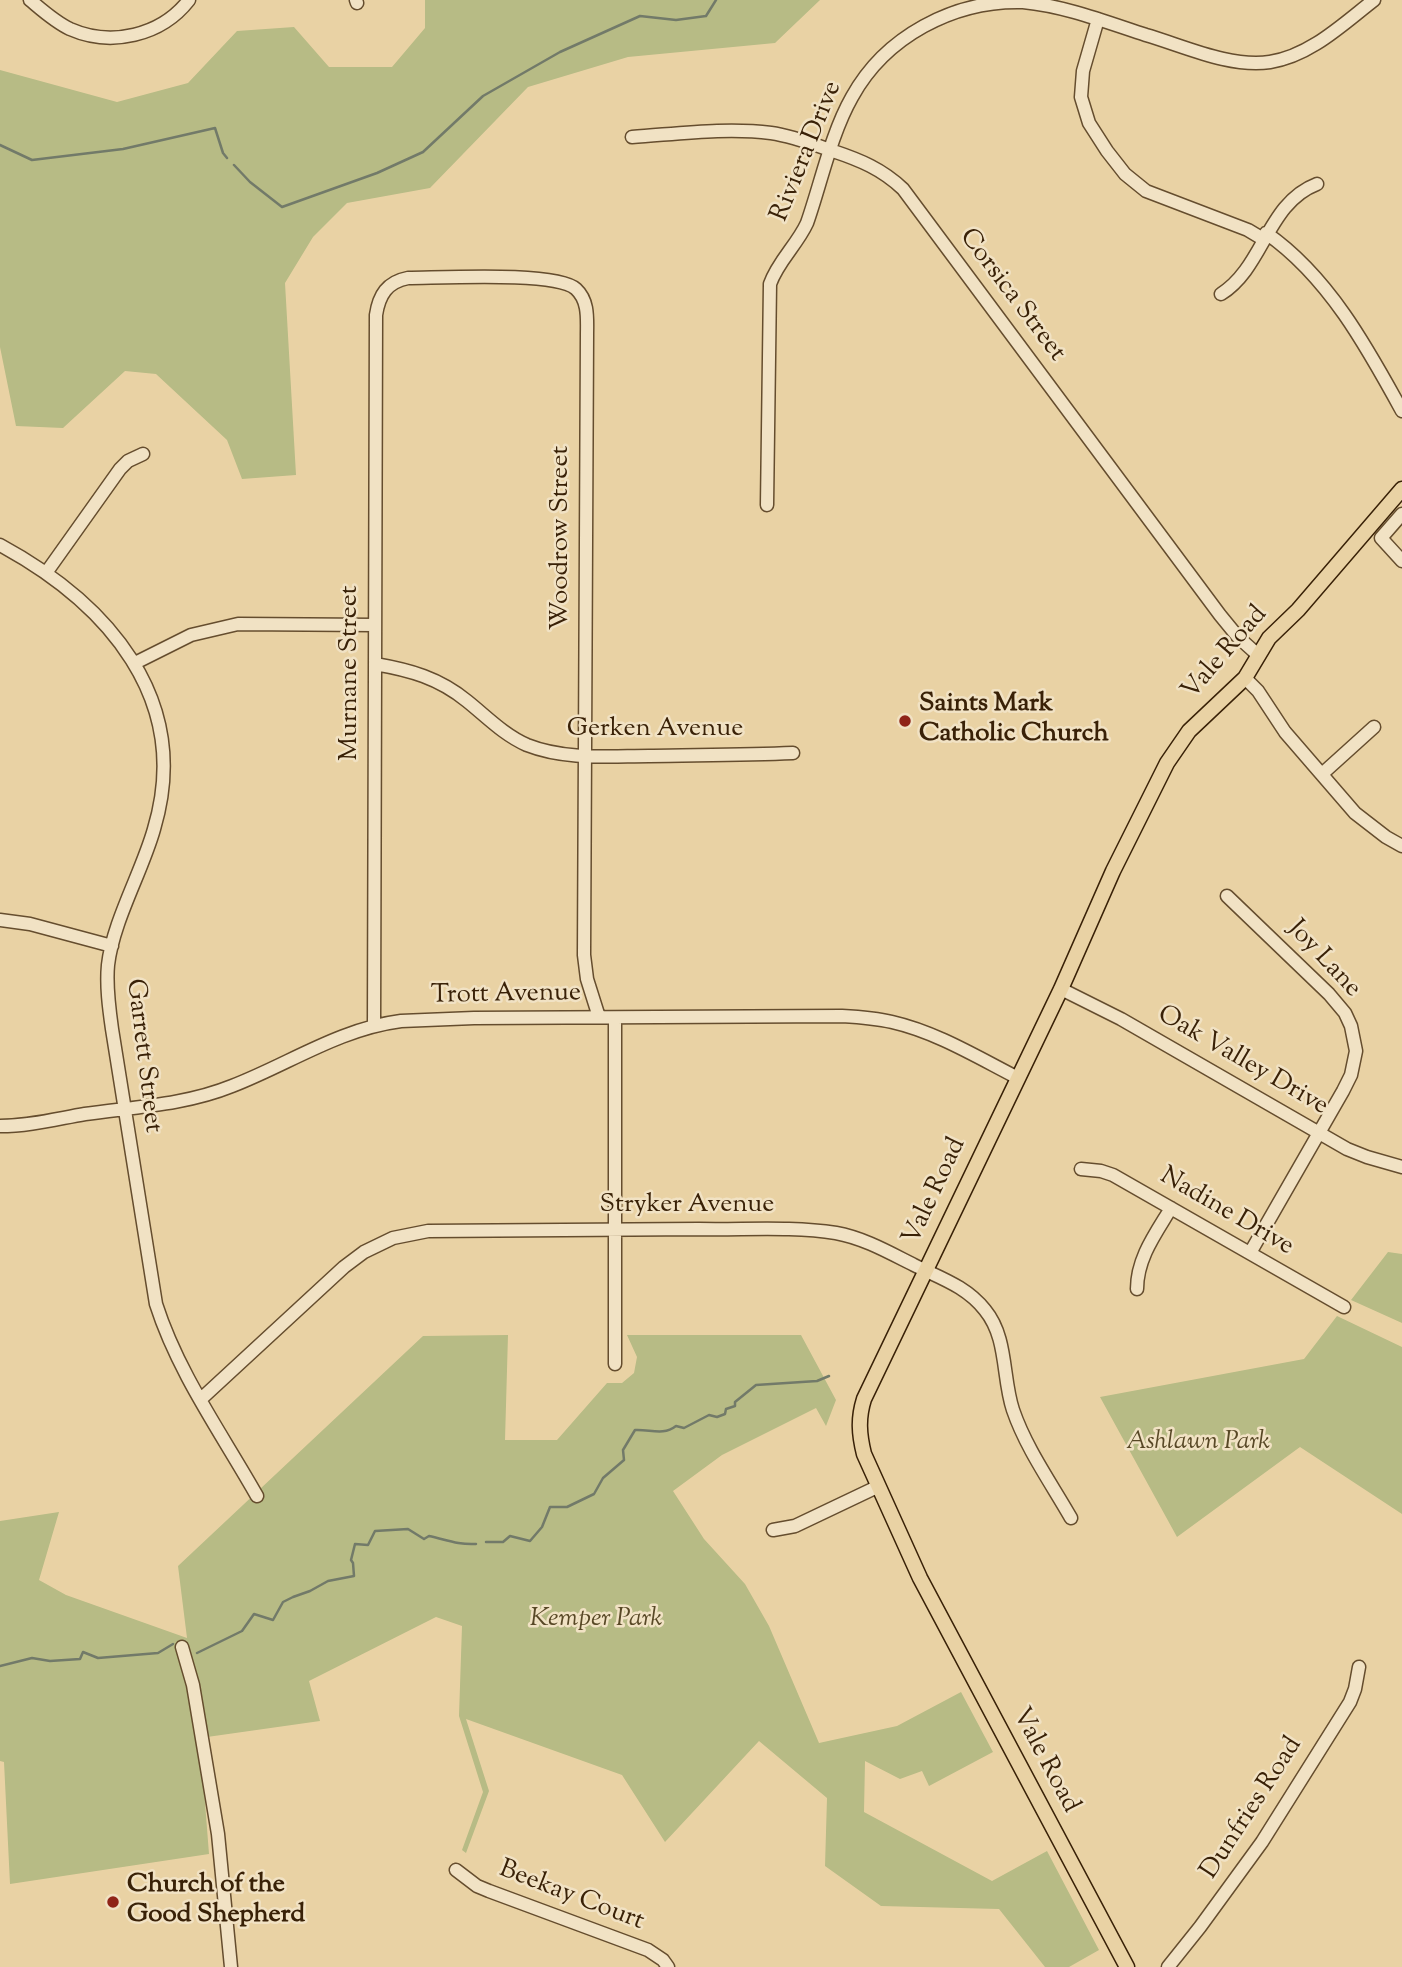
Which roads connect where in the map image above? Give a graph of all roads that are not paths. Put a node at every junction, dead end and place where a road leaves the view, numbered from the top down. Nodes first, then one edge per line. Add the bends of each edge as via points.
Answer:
1 (30, 0) edge
2 (188, 0) edge
3 (1374, 0) edge
4 (1098, 19) junction
5 (632, 137) dead end
6 (831, 150) junction
7 (1317, 184) dead end
8 (1265, 236) junction
9 (1221, 293) dead end
10 (376, 320) joint
11 (1402, 411) edge
12 (143, 454) dead end
13 (1402, 488) edge
14 (767, 505) dead end
15 (1402, 514) edge
16 (1374, 521) junction
17 (1364, 533) junction
18 (1381, 538) junction
19 (0, 545) edge
20 (1402, 561) edge
21 (46, 573) junction
22 (375, 625) junction
23 (1258, 655) junction
24 (135, 663) junction
25 (375, 664) junction
26 (1245, 678) junction
27 (1374, 727) dead end
28 (793, 753) dead end
29 (584, 755) junction
30 (1322, 775) junction
31 (1402, 846) edge
32 (1227, 896) dead end
33 (0, 920) edge
34 (112, 946) junction
35 (1061, 989) junction
36 (599, 1017) junction
37 (615, 1018) junction
38 (374, 1025) junction
39 (1018, 1078) junction
40 (124, 1110) junction
41 (0, 1126) edge
42 (1320, 1133) junction
43 (1402, 1167) edge
44 (1081, 1169) dead end
45 (1171, 1208) junction
46 (615, 1230) junction
47 (1250, 1253) junction
48 (926, 1269) junction
49 (1137, 1289) dead end
50 (1344, 1307) dead end
51 (615, 1364) dead end
52 (201, 1399) junction
53 (877, 1487) junction
54 (257, 1496) dead end
55 (1071, 1518) dead end
56 (773, 1530) dead end
57 (182, 1647) dead end
58 (1359, 1667) dead end
59 (456, 1870) dead end
60 (231, 1967) edge
61 (668, 1967) edge
62 (1127, 1967) edge
63 (1168, 1967) edge

1 - 2 street via 71,29 116,38 145,32 173,16
3 - 4 street, Riviera Drive via 1314,45 1268,63 1214,55
4 - 6 street, Riviera Drive via 1021,2 979,4 939,16 905,36 874,65 850,99
4 - 8 street via 1083,71 1081,97 1088,123 1107,151 1146,191
5 - 6 street, Corsica Street via 751,131
6 - 14 street, Riviera Drive via 802,234 779,263 770,284
6 - 23 street, Corsica Street via 877,169 903,190 1220,615
7 - 8 street via 1291,200
8 - 9 street via 1240,279
8 - 11 street via 1286,247 1306,266 1359,338
10 - 22 street, Murnane Street
10 - 29 street, Woodrow Street via 386,288 408,278 547,279 572,285 581,295 587,335
12 - 21 street via 120,469
13 - 16 main road, Vale Road
15 - 18 street
16 - 17 main road, Vale Road
16 - 18 street
17 - 18 street
17 - 23 main road, Vale Road
18 - 20 street
19 - 21 street, Garrett Street
21 - 24 street, Garrett Street via 115,634
22 - 24 street via 238,624 191,635
22 - 25 street, Murnane Street
23 - 26 main road, Vale Road
24 - 34 street, Garrett Street via 159,726 162,789 154,830
25 - 29 street, Gerken Avenue via 407,669 438,681 524,744 562,755
25 - 38 street, Murnane Street
26 - 30 street
26 - 35 main road, Vale Road via 1189,731 1167,763
27 - 30 street
28 - 29 street, Gerken Avenue
29 - 36 street, Woodrow Street via 584,955
30 - 31 street via 1362,819
32 - 42 street, Joy Lane via 1329,993 1351,1026 1356,1051 1351,1075
33 - 34 street
34 - 40 street, Garrett Street via 107,986
35 - 39 main road, Vale Road
35 - 42 street, Oak Valley Drive
36 - 37 street, Trott Avenue
36 - 38 street, Trott Avenue
37 - 39 street, Trott Avenue via 870,1018 902,1024
37 - 46 street
38 - 40 street, Trott Avenue via 324,1042 222,1090
39 - 48 main road, Vale Road
40 - 41 street, Trott Avenue
40 - 52 street, Garrett Street via 156,1304 170,1344
42 - 43 street, Oak Valley Drive via 1367,1157
42 - 47 street, Joy Lane
44 - 45 street, Nadine Drive via 1113,1175
45 - 47 street, Nadine Drive
45 - 49 street via 1143,1256
46 - 48 street, Stryker Avenue via 839,1234
46 - 51 street
46 - 52 street, Stryker Avenue via 428,1231 393,1238 344,1267
47 - 50 street, Nadine Drive
48 - 53 main road, Vale Road via 861,1411 862,1446
48 - 55 street, Stryker Avenue via 964,1290 993,1322 1014,1412
52 - 54 street, Garrett Street
53 - 56 street via 794,1526
53 - 62 main road, Vale Road via 968,1671
57 - 60 street via 193,1685 218,1834
58 - 63 street, Dunfries Road via 1350,1702 1285,1809
59 - 61 street, Beekay Court via 489,1891 648,1950

